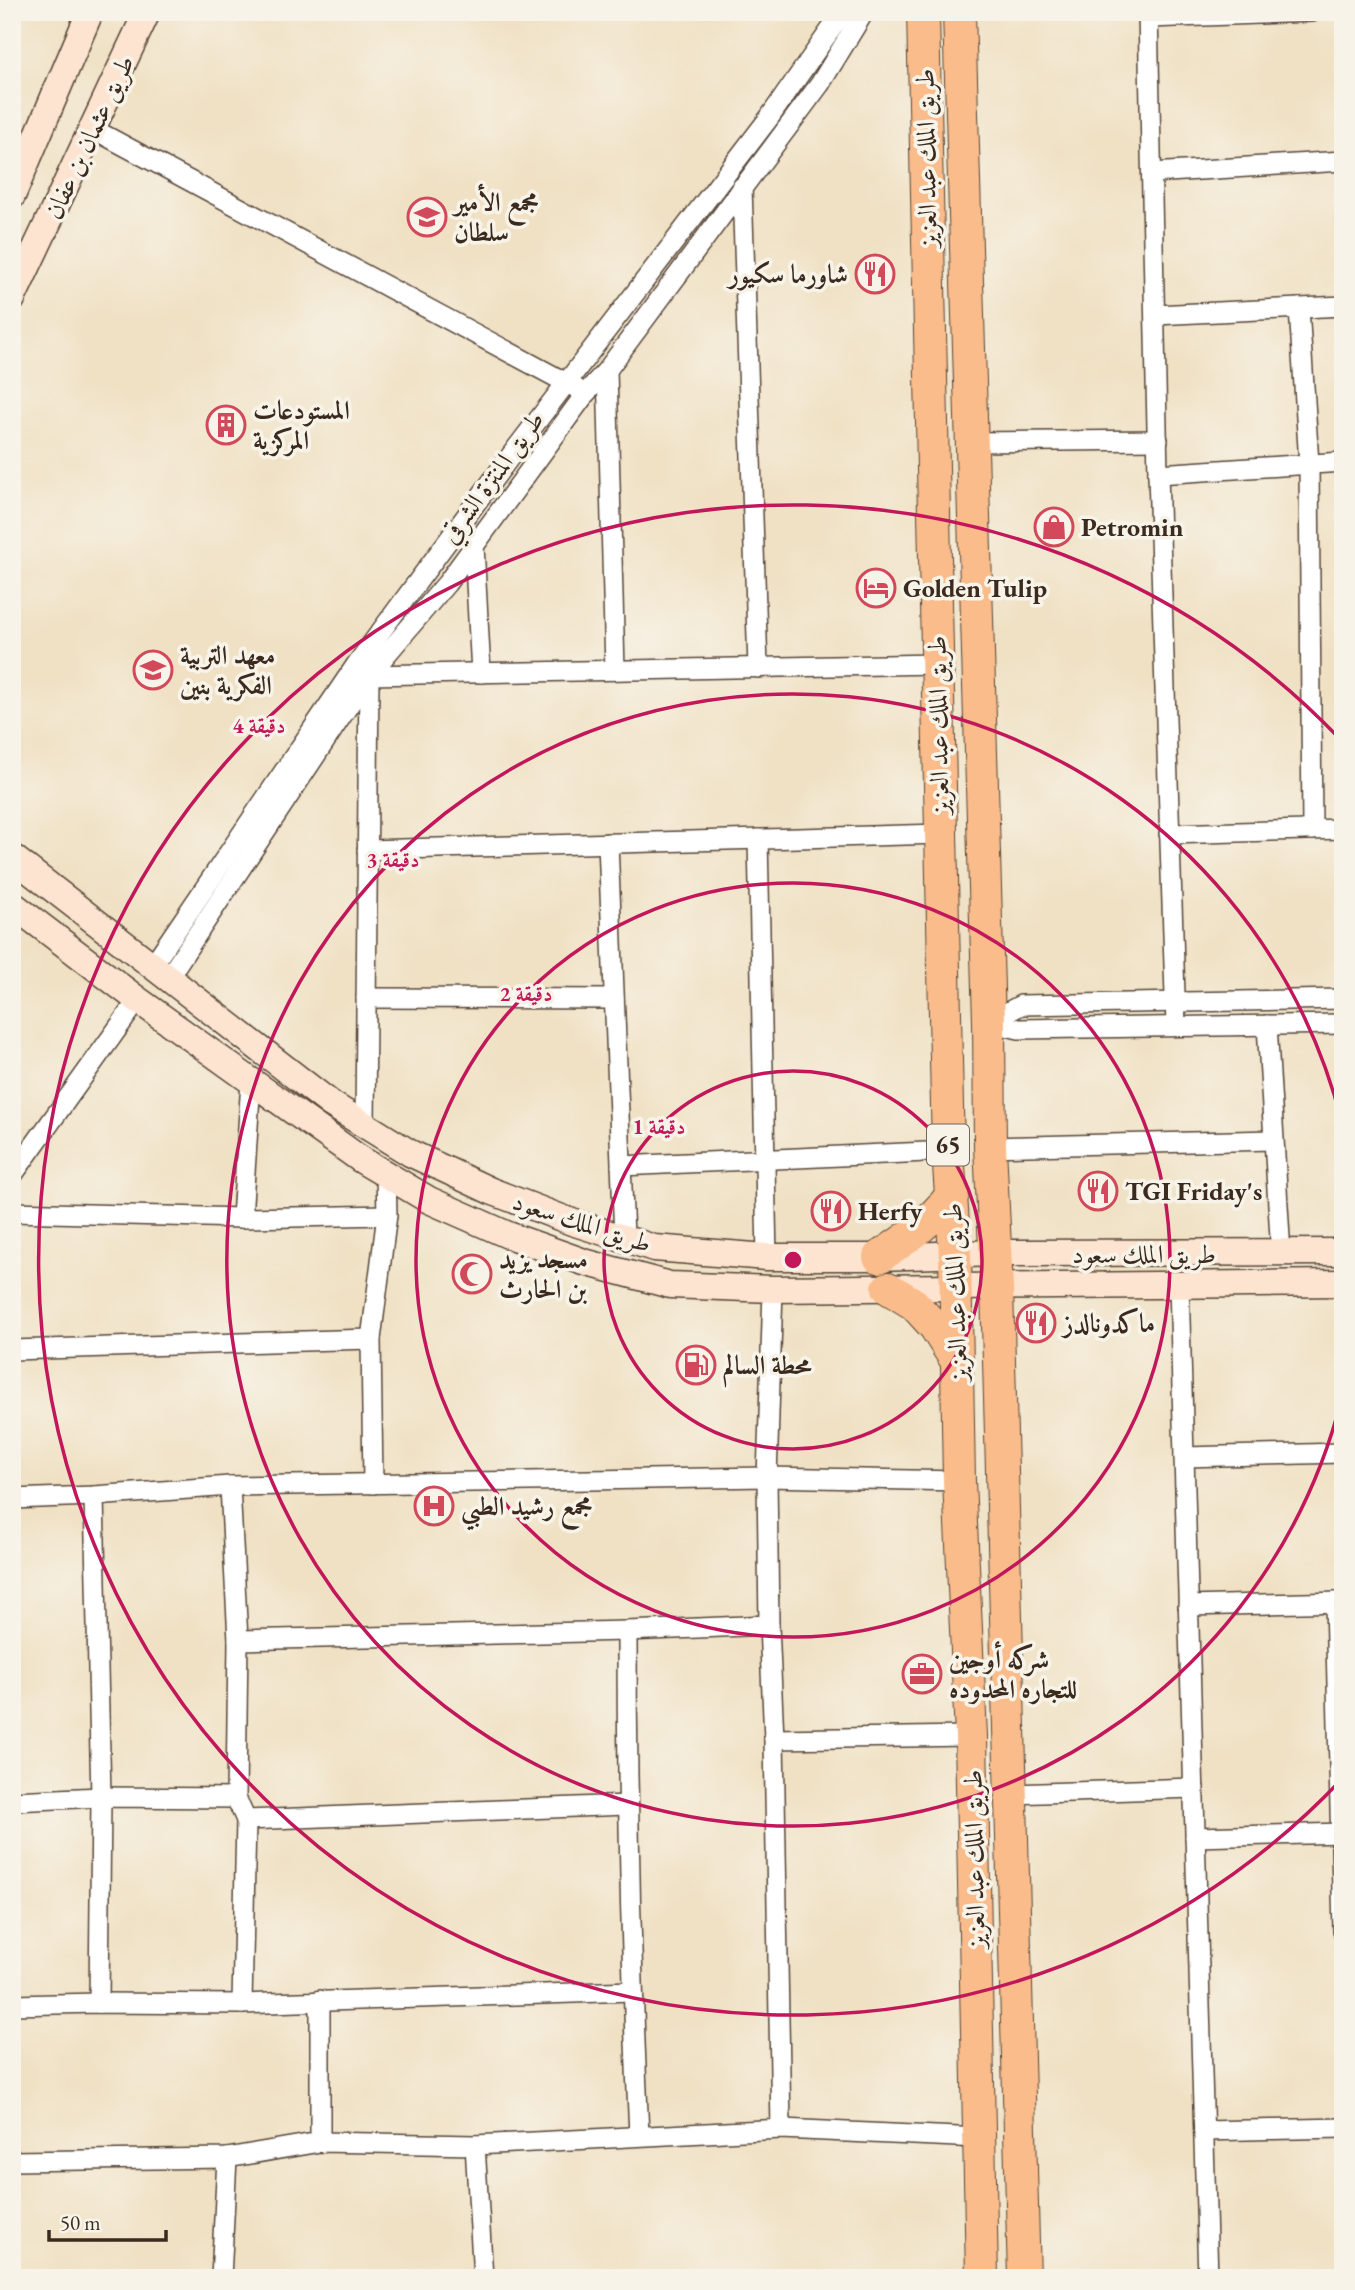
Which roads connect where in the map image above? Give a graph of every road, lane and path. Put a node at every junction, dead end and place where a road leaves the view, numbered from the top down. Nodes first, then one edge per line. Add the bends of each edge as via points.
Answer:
1 (90, 12) edge
2 (147, 12) edge
3 (843, 12) edge
4 (864, 12) edge
5 (923, 12) edge
6 (960, 12) edge
7 (1312, 12) edge
8 (1283, 13) edge
9 (1149, 15) edge
10 (93, 129) junction
11 (1343, 161) edge
12 (1152, 173) junction
13 (743, 187) junction
14 (12, 196) edge
15 (12, 299) edge
16 (1343, 306) edge
17 (1299, 308) junction
18 (1155, 315) junction
19 (607, 370) junction
20 (566, 383) junction
21 (586, 393) junction
22 (1158, 440) junction
23 (971, 442) junction
24 (1343, 462) edge
25 (1308, 464) junction
26 (1158, 474) junction
27 (474, 546) junction
28 (937, 664) junction
29 (758, 668) junction
30 (363, 670) junction
31 (615, 670) junction
32 (481, 673) junction
33 (1312, 830) junction
34 (1343, 830) edge
35 (941, 834) junction
36 (1169, 834) junction
37 (758, 839) junction
38 (608, 843) junction
39 (367, 850) junction
40 (12, 857) edge
41 (15, 911) edge
42 (160, 972) junction
43 (366, 998) junction
44 (614, 999) junction
45 (1343, 999) edge
46 (138, 1000) junction
47 (1174, 1003) junction
48 (989, 1022) junction
49 (1343, 1024) edge
50 (1267, 1025) junction
51 (1176, 1026) junction
52 (251, 1081) junction
53 (365, 1125) junction
54 (1273, 1140) junction
55 (990, 1147) junction
56 (948, 1152) junction
57 (766, 1161) junction
58 (621, 1166) junction
59 (386, 1174) junction
60 (12, 1176) edge
61 (953, 1194) junction
62 (12, 1212) edge
63 (387, 1215) junction
64 (242, 1218) junction
65 (624, 1237) junction
66 (1343, 1252) edge
67 (995, 1253) junction
68 (955, 1254) junction
69 (1281, 1254) junction
70 (767, 1257) junction
71 (879, 1257) junction
72 (1343, 1283) edge
73 (1179, 1285) junction
74 (956, 1287) junction
75 (888, 1288) junction
76 (996, 1288) junction
77 (773, 1289) junction
78 (372, 1339) junction
79 (12, 1350) edge
80 (957, 1362) junction
81 (1343, 1453) edge
82 (1184, 1457) junction
83 (767, 1477) junction
84 (959, 1481) junction
85 (373, 1484) junction
86 (230, 1486) junction
87 (94, 1496) junction
88 (12, 1499) edge
89 (1339, 1602) edge
90 (1188, 1606) junction
91 (769, 1625) junction
92 (627, 1631) junction
93 (238, 1640) junction
94 (971, 1736) junction
95 (774, 1739) junction
96 (1194, 1788) junction
97 (1010, 1794) junction
98 (101, 1797) junction
99 (236, 1797) junction
100 (12, 1801) edge
101 (627, 1805) junction
102 (246, 1821) junction
103 (1342, 1833) edge
104 (1195, 1837) junction
105 (1343, 1931) edge
106 (632, 1991) junction
107 (320, 2000) junction
108 (99, 2003) junction
109 (242, 2004) junction
110 (12, 2005) edge
111 (1343, 2128) edge
112 (780, 2129) junction
113 (1204, 2131) junction
114 (639, 2135) junction
115 (980, 2138) junction
116 (320, 2143) junction
117 (475, 2145) junction
118 (228, 2158) junction
119 (12, 2161) edge
120 (221, 2278) edge
121 (483, 2278) edge
122 (982, 2278) edge
123 (1024, 2278) edge
124 (1208, 2278) edge

1 - 14 main road, طريق عثمان بن عفان
2 - 10 main road, طريق عثمان بن عفان
3 - 20 street via 769,118
4 - 13 street, طريق المنتزة الشرقي via 820,84
5 - 28 highway, طريق الملك عبد العزيز / 65
6 - 23 highway, طريق الملك عبد العزيز / 65
7 - 8 street
8 - 9 street
9 - 12 street
10 - 15 main road, طريق عثمان بن عفان
10 - 20 street
11 - 12 street
12 - 18 street
13 - 19 street, طريق المنتزة الشرقي
13 - 29 street
16 - 17 street
17 - 18 street
17 - 25 street
18 - 22 street
19 - 21 street, طريق المنتزة الشرقي
19 - 31 street
20 - 21 street
20 - 30 street
21 - 27 street, طريق المنتزة الشرقي
22 - 23 street
22 - 26 street
23 - 48 highway, طريق الملك عبد العزيز / 65
24 - 25 street
25 - 26 street
25 - 33 street
26 - 36 street
27 - 30 street, طريق المنتزة الشرقي via 447,583
27 - 32 street
28 - 29 street
28 - 35 highway, طريق الملك عبد العزيز / 65
29 - 31 street
30 - 32 street
30 - 39 street
30 - 42 street, طريق المنتزة الشرقي
31 - 32 street
33 - 34 street
33 - 36 street
35 - 37 street
35 - 56 highway, طريق الملك عبد العزيز / 65
36 - 47 street
37 - 38 street
37 - 57 street
38 - 39 street
38 - 44 street
39 - 43 street
40 - 42 main road, طريق الملك سعود
41 - 46 main road, طريق الملك سعود
42 - 53 main road, طريق الملك سعود via 320,1096
43 - 44 street
43 - 53 street
44 - 58 street
45 - 47 street
46 - 52 main road, طريق الملك سعود
46 - 60 street
47 - 48 street via 1021,1005
47 - 51 street
48 - 51 street via 1019,1029
48 - 55 highway, طريق الملك عبد العزيز / 65
49 - 50 street
50 - 51 street
50 - 54 street
52 - 59 main road, طريق الملك سعود
52 - 64 street
53 - 65 main road, طريق الملك سعود via 491,1191
54 - 55 street
54 - 69 street
55 - 67 highway, طريق الملك عبد العزيز / 65
56 - 57 street
56 - 61 highway, طريق الملك عبد العزيز / 65
57 - 58 street
57 - 70 street
58 - 65 street
59 - 63 street
59 - 77 main road, طريق الملك سعود via 429,1200 584,1262 670,1285
61 - 68 highway, طريق الملك عبد العزيز / 65
61 - 71 highway via 917,1232
62 - 64 street
63 - 64 street
63 - 78 street
65 - 70 main road, طريق الملك سعود via 654,1248
66 - 69 main road, طريق الملك سعود
67 - 68 main road, طريق الملك سعود
67 - 69 main road, طريق الملك سعود
67 - 76 highway, طريق الملك عبد العزيز / 65
68 - 71 main road, طريق الملك سعود
68 - 74 highway, طريق الملك عبد العزيز / 65
70 - 71 main road, طريق الملك سعود
72 - 73 main road, طريق الملك سعود
73 - 76 main road, طريق الملك سعود
73 - 82 street
74 - 75 main road, طريق الملك سعود
74 - 76 main road, طريق الملك سعود
74 - 80 highway, طريق الملك عبد العزيز / 65
75 - 77 main road, طريق الملك سعود
75 - 80 highway via 914,1304
76 - 97 highway, طريق الملك عبد العزيز / 65
77 - 83 street
78 - 79 street
78 - 85 street
80 - 84 highway, طريق الملك عبد العزيز / 65
81 - 82 street
82 - 90 street
83 - 84 street
83 - 85 street
83 - 91 street
84 - 94 highway, طريق الملك عبد العزيز / 65
85 - 86 street
86 - 87 street
86 - 93 street
87 - 88 street
87 - 98 street
89 - 90 street
89 - 103 street
90 - 96 street
91 - 92 street
91 - 95 street
92 - 93 street
92 - 101 street
93 - 99 street
94 - 95 street
94 - 115 highway, طريق الملك عبد العزيز / 65
95 - 112 street
96 - 97 street
96 - 104 street
97 - 123 highway, طريق الملك عبد العزيز / 65
98 - 99 street
98 - 100 street
98 - 108 street
99 - 102 street
101 - 102 street
101 - 106 street
102 - 109 street
103 - 104 street
103 - 105 street
104 - 113 street
106 - 107 street
106 - 114 street
107 - 109 street
107 - 116 street
108 - 109 street
108 - 110 street
111 - 113 street
112 - 114 street
112 - 115 street
113 - 124 street
114 - 117 street
115 - 122 highway, طريق الملك عبد العزيز / 65
116 - 117 street
116 - 118 street
117 - 121 street
118 - 119 street
118 - 120 street

